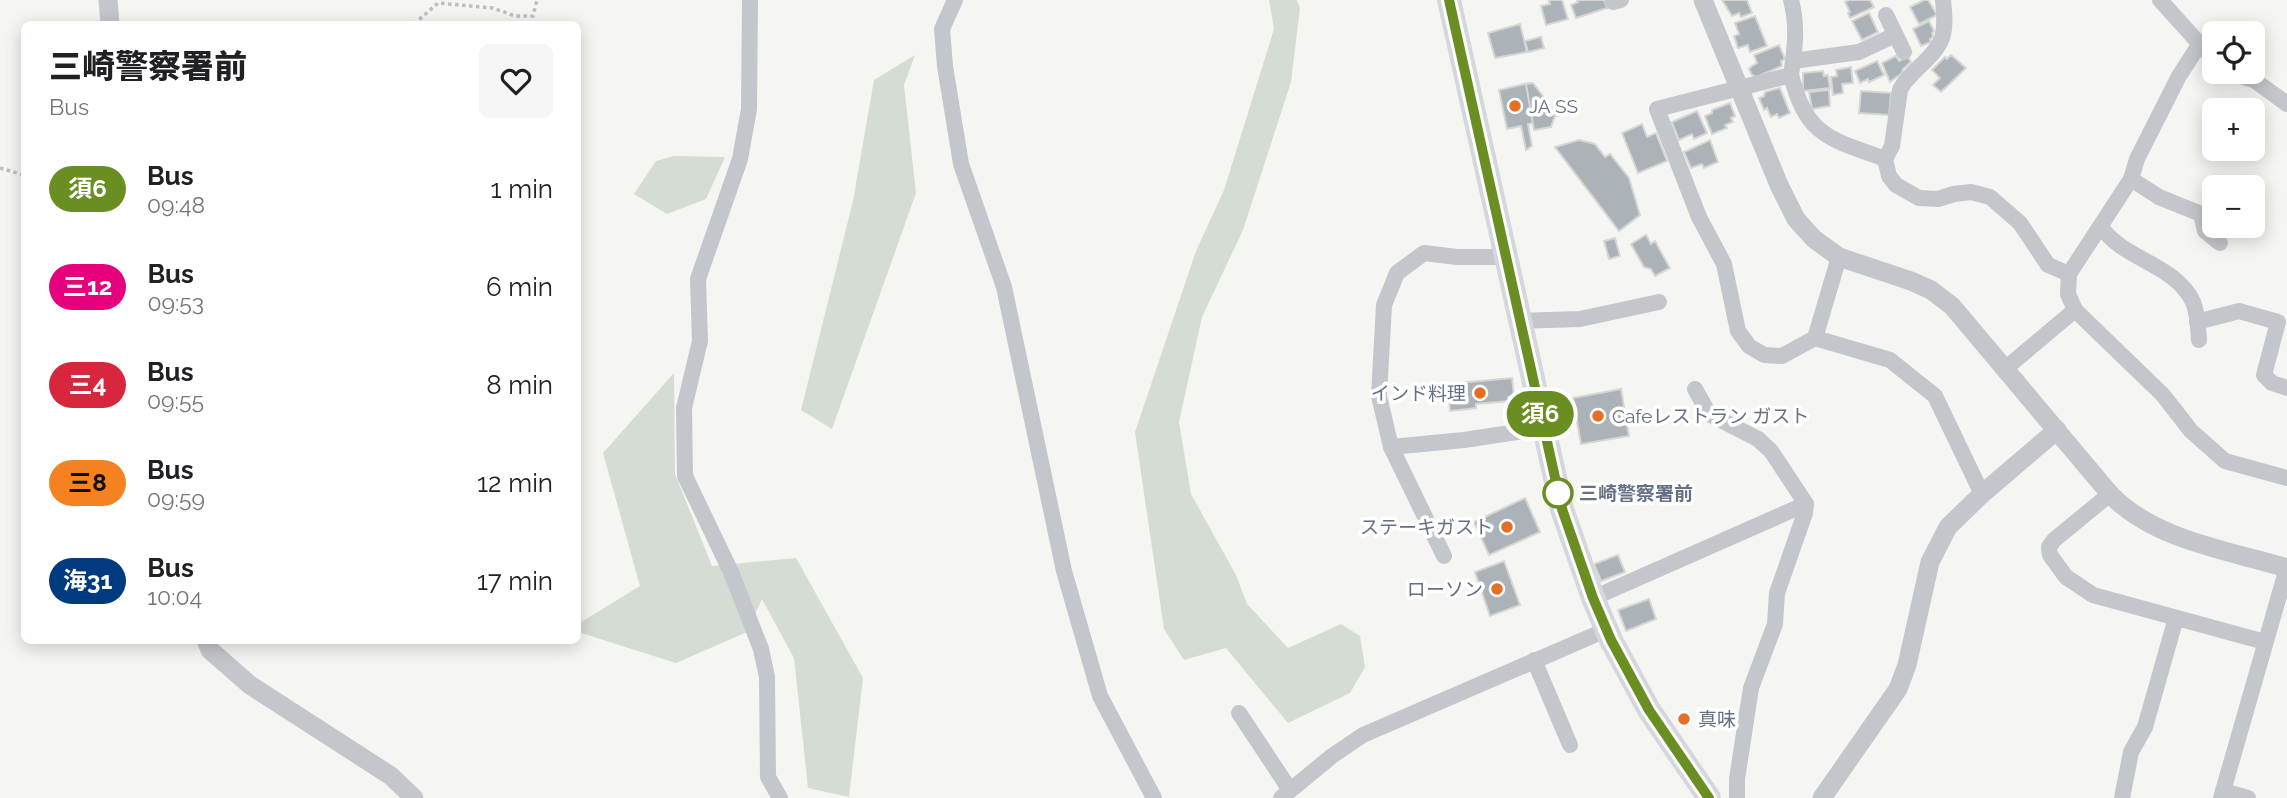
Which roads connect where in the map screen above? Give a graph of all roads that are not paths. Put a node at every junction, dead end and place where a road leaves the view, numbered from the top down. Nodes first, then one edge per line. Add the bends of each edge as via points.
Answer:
1 (108, 0) edge
2 (750, 0) edge
3 (956, 0) edge
4 (1449, 0) edge
5 (1613, 0) edge
6 (1621, 0) edge
7 (1703, 0) edge
8 (1791, 0) edge
9 (1943, 0) edge
10 (2160, 0) edge
11 (1886, 15) dead end
12 (110, 21) edge
13 (1895, 35) junction
14 (2199, 45) junction
15 (2202, 48) edge
16 (1904, 52) dead end
17 (1792, 68) junction
18 (2260, 84) edge
19 (1739, 88) junction
20 (2287, 104) edge
21 (1885, 159) junction
22 (2131, 179) junction
23 (2101, 227) junction
24 (2220, 243) dead end
25 (1505, 257) junction
26 (1839, 257) junction
27 (2069, 274) junction
28 (1659, 302) dead end
29 (2075, 310) junction
30 (1520, 321) junction
31 (2197, 322) junction
32 (1815, 338) junction
33 (2199, 340) dead end
34 (2006, 368) junction
35 (2287, 388) edge
36 (1695, 389) dead end
37 (1543, 428) junction
38 (2057, 430) junction
39 (1391, 447) junction
40 (2287, 478) edge
41 (1982, 494) junction
42 (2110, 494) junction
43 (1806, 504) junction
44 (1444, 556) dead end
45 (2287, 568) edge
46 (1593, 598) junction
47 (2176, 618) junction
48 (1606, 630) junction
49 (2265, 642) junction
50 (208, 644) edge
51 (1534, 660) junction
52 (1239, 713) dead end
53 (1570, 745) dead end
54 (1286, 794) edge
55 (2222, 794) edge
56 (414, 798) edge
57 (780, 798) edge
58 (1154, 798) edge
59 (1709, 798) edge
60 (1737, 798) edge
61 (1822, 798) edge
62 (2122, 798) edge
63 (2248, 798) edge

1 - 12 street
2 - 57 street via 749,109 740,159 698,279 700,341 684,408 685,476 731,572 761,649 767,677 768,777
3 - 58 street via 942,29 961,164 1004,287 1064,570 1100,696
4 - 25 main road
5 - 6 street
7 - 19 street
8 - 17 street via 1796,18
9 - 21 street via 1940,46 1903,82 1892,146
10 - 14 street
11 - 13 street
13 - 16 street
13 - 17 street via 1860,52
14 - 15 street
14 - 22 street via 2173,88
17 - 19 street
17 - 21 street via 1801,108 1819,130
18 - 20 street
19 - 26 street via 1789,208 1814,239
19 - 32 street via 1657,109 1699,217 1724,264 1738,331 1748,346 1764,355 1782,356
21 - 27 street via 1896,185 1919,198 1971,192 1990,197 2020,223 2048,265
22 - 23 street
22 - 24 street via 2201,215 2205,231
23 - 27 street
23 - 31 street via 2127,251 2178,281 2193,303
25 - 30 main road
25 - 39 street via 1424,253 1397,273 1384,305 1379,396
26 - 32 street
26 - 34 street via 1911,281 1942,297
27 - 29 street via 2068,295
28 - 30 street via 1580,319
29 - 34 street
29 - 40 street via 2225,461
30 - 37 main road
31 - 33 street
31 - 35 street via 2239,311 2277,322 2264,375
32 - 41 street via 1890,360 1935,396
34 - 38 street
36 - 43 street via 1709,414 1758,439 1771,451
37 - 39 street
37 - 46 main road via 1562,509
38 - 41 street
38 - 42 street
39 - 44 street
41 - 61 street via 1948,527 1930,562 1898,689
42 - 45 street via 2144,522 2169,533
42 - 47 street via 2054,540 2050,555 2066,577 2087,591
43 - 46 street
43 - 60 street via 1777,593 1775,624 1751,688
45 - 49 street
46 - 48 main road
47 - 49 street
47 - 62 street via 2145,727 2131,752
48 - 51 street
48 - 59 main road via 1649,710
49 - 55 street
50 - 56 street via 250,685 391,776
51 - 53 street
51 - 54 street via 1363,735
52 - 54 street
55 - 63 street

